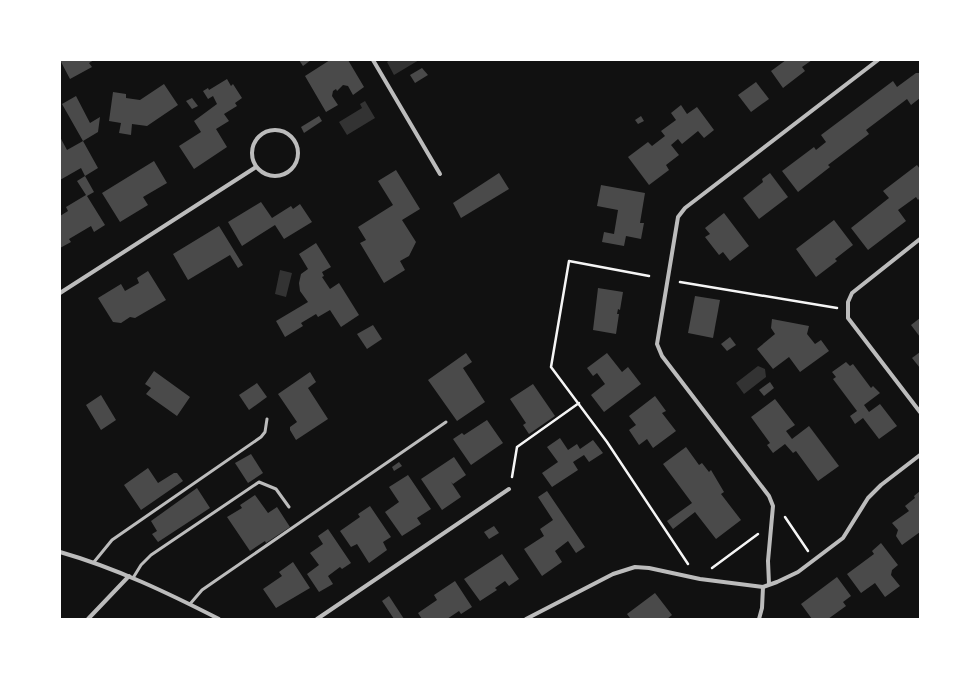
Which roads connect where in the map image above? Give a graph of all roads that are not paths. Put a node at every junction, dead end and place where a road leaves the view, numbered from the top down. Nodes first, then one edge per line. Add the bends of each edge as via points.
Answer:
1 (373, 60) edge
2 (878, 60) edge
3 (256, 167) junction
4 (440, 174) dead end
5 (920, 239) edge
6 (60, 293) edge
7 (920, 412) edge
8 (267, 420) dead end
9 (446, 422) dead end
10 (920, 455) edge
11 (509, 489) road end
12 (289, 507) dead end
13 (60, 552) edge
14 (94, 562) junction
15 (131, 577) junction
16 (768, 584) junction
17 (763, 587) junction
18 (190, 604) junction
19 (88, 619) edge
20 (219, 619) edge
21 (317, 619) edge
22 (526, 619) edge
23 (759, 619) edge

1 - 4 street
2 - 16 street via 685,208 678,217 657,344 662,356 774,506
3 - 3 street via 270,176 289,172 297,162 298,146 294,139 289,134 275,129 261,134 253,146
3 - 6 street
5 - 7 street via 852,293 848,302 848,318
8 - 14 lane via 265,432 261,437 112,540
9 - 18 lane via 202,590
10 - 16 street via 868,498 843,538 798,572
11 - 21 street
12 - 15 lane via 276,489 260,482 151,555
13 - 14 street
14 - 15 street
15 - 18 street
15 - 19 street
16 - 17 street
17 - 22 street via 635,567 613,574
17 - 23 street
18 - 20 street

